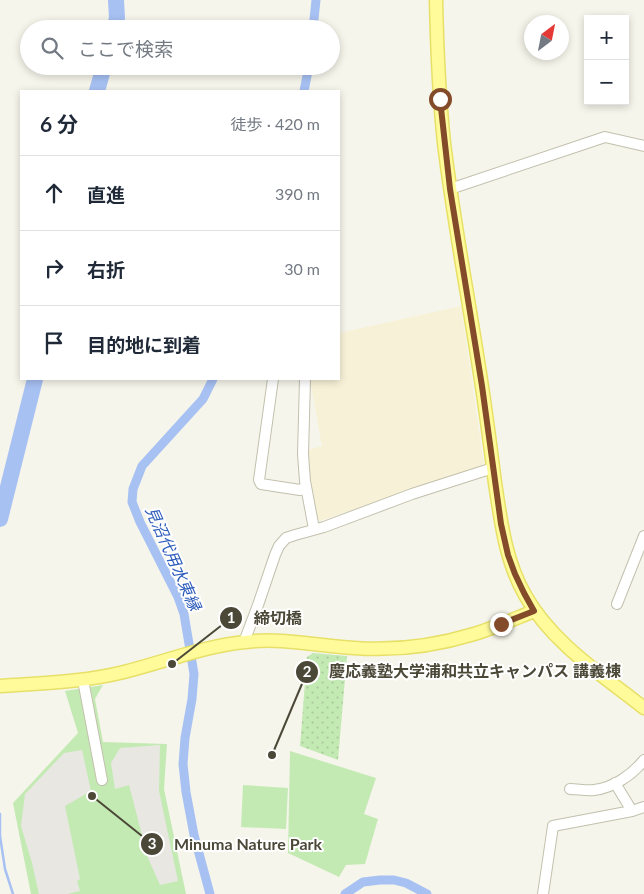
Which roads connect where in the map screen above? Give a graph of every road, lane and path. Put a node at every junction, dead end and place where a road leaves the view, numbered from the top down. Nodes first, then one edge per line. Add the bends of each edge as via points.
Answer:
1 (436, 0) edge
2 (644, 146) edge
3 (450, 189) junction
4 (273, 380) edge
5 (305, 380) edge
6 (493, 468) junction
7 (306, 487) junction
8 (314, 529) junction
9 (644, 536) edge
10 (617, 604) dead end
11 (534, 611) junction
12 (244, 642) junction
13 (83, 680) junction
14 (0, 686) edge
15 (644, 708) edge
16 (644, 760) edge
17 (102, 780) dead end
18 (615, 783) junction
19 (570, 789) dead end
20 (644, 807) edge
21 (632, 811) junction
22 (543, 894) edge

1 - 3 main road via 440,99
2 - 3 street via 605,137
3 - 6 main road
4 - 7 street via 259,480 261,484 300,490
5 - 7 street via 303,454
6 - 8 street
6 - 11 main road via 508,555
7 - 8 street
8 - 12 street via 286,538 279,546
9 - 10 street
11 - 12 main road via 476,633 408,648
11 - 15 main road via 563,644
12 - 13 main road
13 - 14 main road
13 - 17 street
16 - 18 street
18 - 19 street via 594,790
18 - 21 street
20 - 21 street
21 - 22 street via 553,826

